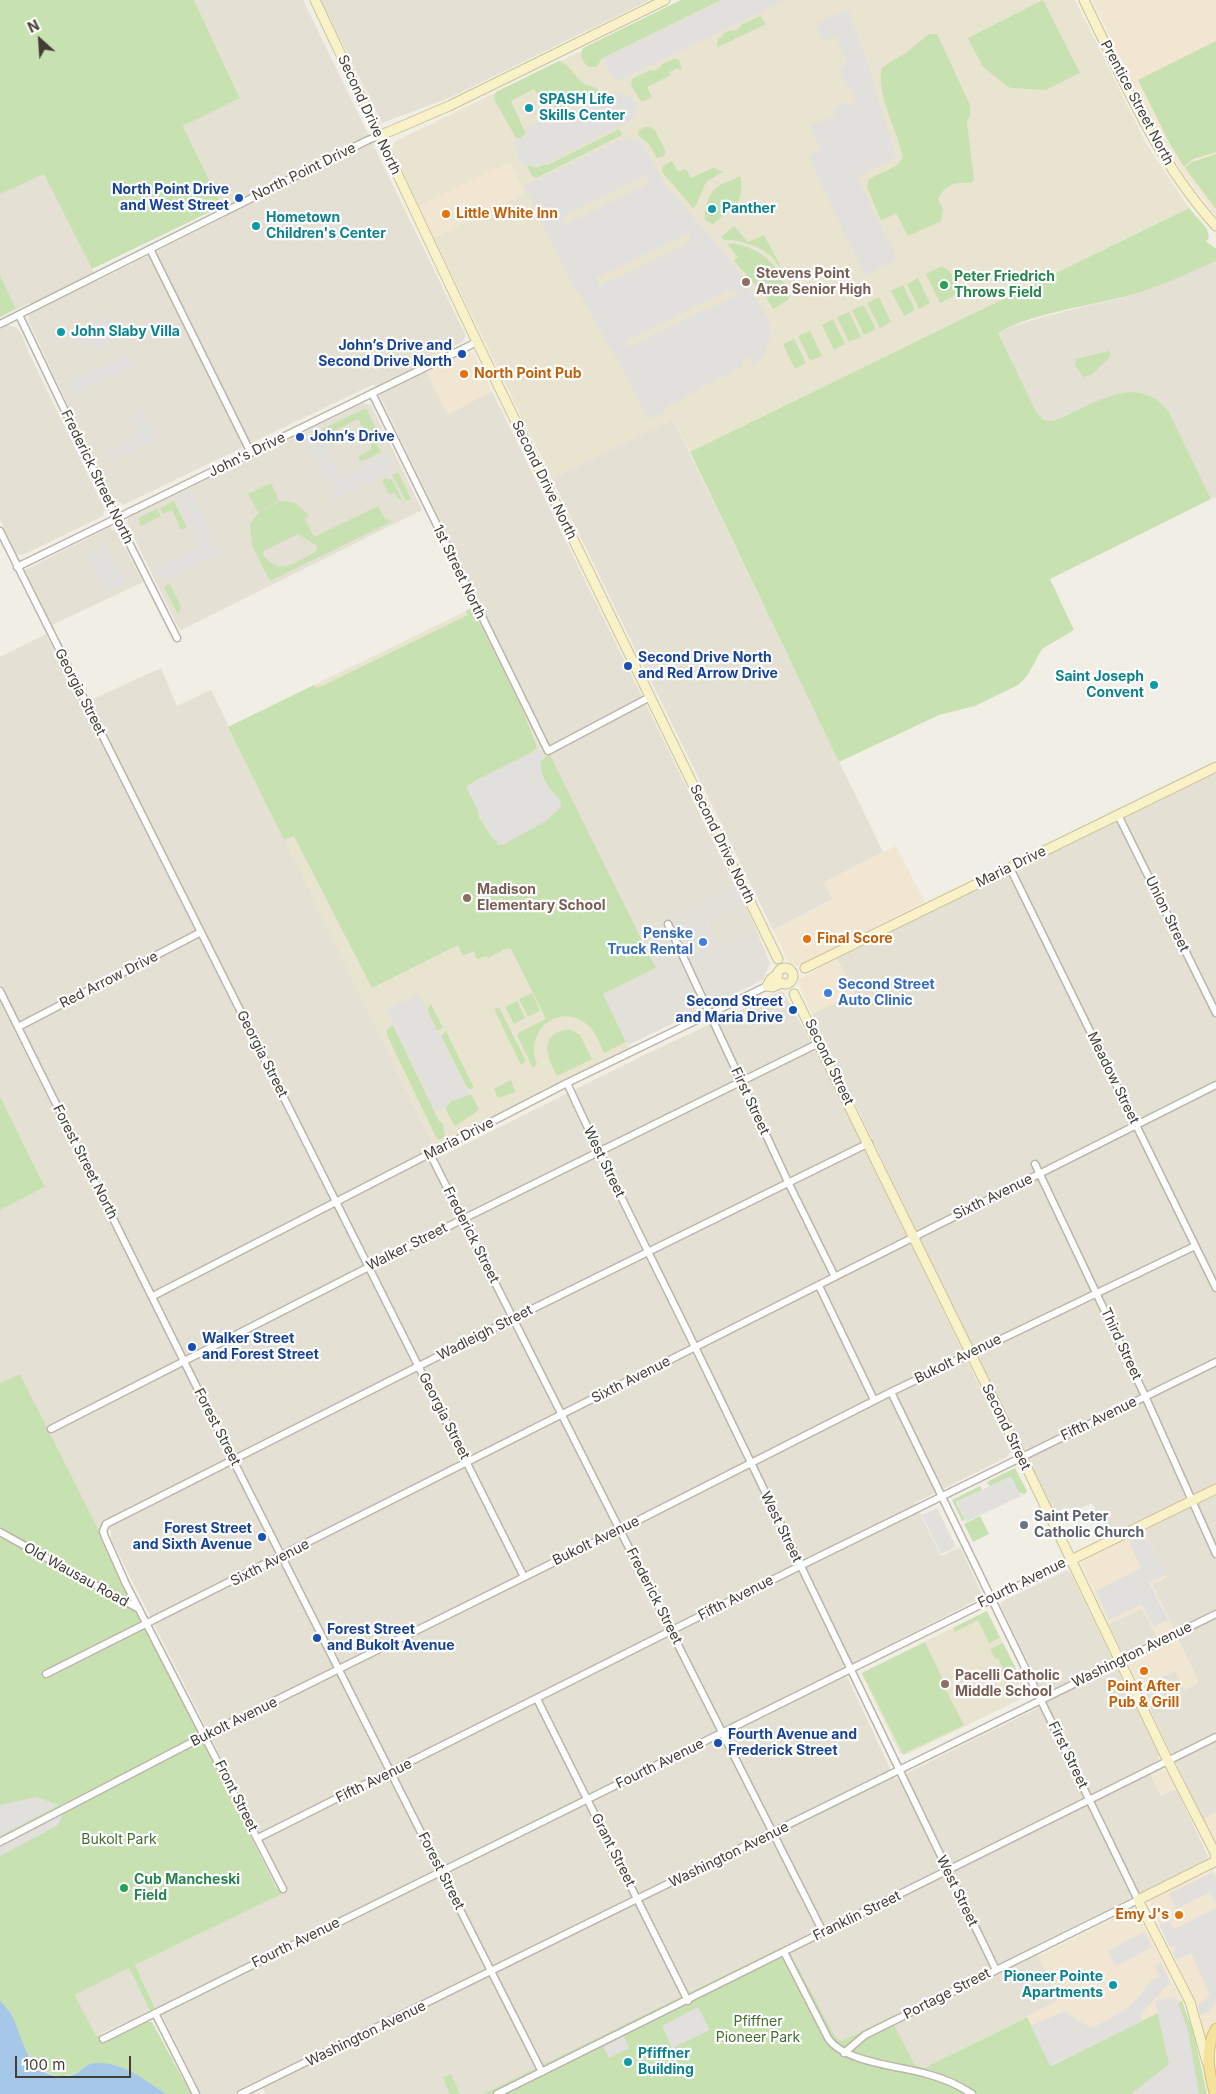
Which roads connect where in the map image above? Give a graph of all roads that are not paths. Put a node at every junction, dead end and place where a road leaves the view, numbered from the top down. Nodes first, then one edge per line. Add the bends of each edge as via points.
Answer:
1 (315, 0) edge
2 (665, 0) edge
3 (1084, 0) edge
4 (380, 136) junction
5 (1216, 226) edge
6 (150, 249) junction
7 (19, 315) junction
8 (0, 324) edge
9 (477, 342) junction
10 (372, 393) junction
11 (251, 452) junction
12 (116, 518) junction
13 (0, 531) edge
14 (17, 567) junction
15 (177, 638) dead end
16 (650, 697) junction
17 (1216, 767) edge
18 (1118, 815) junction
19 (1010, 868) junction
20 (668, 924) dead end
21 (201, 932) junction
22 (785, 976) junction
23 (768, 986) joint
24 (0, 991) edge
25 (1216, 1014) edge
26 (709, 1015) junction
27 (18, 1027) junction
28 (819, 1043) junction
29 (741, 1081) junction
30 (567, 1083) junction
31 (1216, 1085) edge
32 (1136, 1125) junction
33 (869, 1143) junction
34 (599, 1152) junction
35 (430, 1154) junction
36 (1035, 1164) dead end
37 (1040, 1174) junction
38 (788, 1182) junction
39 (336, 1201) junction
40 (463, 1219) junction
41 (913, 1237) junction
42 (1195, 1246) junction
43 (649, 1251) junction
44 (368, 1267) junction
45 (834, 1277) junction
46 (818, 1286) junction
47 (1216, 1288) edge
48 (1096, 1292) junction
49 (153, 1296) junction
50 (514, 1318) junction
51 (695, 1347) junction
52 (970, 1354) junction
53 (184, 1361) junction
54 (1216, 1362) edge
55 (418, 1366) junction
56 (891, 1392) junction
57 (1146, 1396) junction
58 (874, 1400) junction
59 (562, 1415) junction
60 (50, 1429) dead end
61 (1022, 1457) junction
62 (233, 1460) junction
63 (750, 1462) junction
64 (467, 1463) junction
65 (1216, 1489) edge
66 (941, 1496) junction
67 (1191, 1501) junction
68 (621, 1529) junction
69 (0, 1532) edge
70 (1216, 1554) edge
71 (282, 1556) junction
72 (1071, 1560) junction
73 (800, 1566) junction
74 (524, 1577) junction
75 (990, 1599) junction
76 (139, 1609) junction
77 (1216, 1614) edge
78 (146, 1624) junction
79 (672, 1631) junction
80 (1120, 1662) junction
81 (849, 1669) junction
82 (340, 1670) junction
83 (46, 1674) dead end
84 (537, 1699) junction
85 (1041, 1700) junction
86 (724, 1733) junction
87 (204, 1736) junction
88 (1216, 1737) edge
89 (1168, 1761) junction
90 (898, 1771) junction
91 (391, 1772) junction
92 (588, 1800) junction
93 (1090, 1800) junction
94 (774, 1832) junction
95 (258, 1838) junction
96 (0, 1842) edge
97 (1216, 1861) edge
98 (948, 1871) junction
99 (441, 1872) junction
100 (283, 1889) dead end
101 (638, 1899) junction
102 (1138, 1900) junction
103 (823, 1932) junction
104 (784, 1952) junction
105 (996, 1970) junction
106 (492, 1972) junction
107 (688, 2000) junction
108 (155, 2013) junction
109 (1216, 2029) edge
110 (102, 2038) dead end
111 (844, 2053) junction
112 (1209, 2067) junction
113 (542, 2072) junction
114 (196, 2094) edge
115 (241, 2094) edge
116 (497, 2094) edge
117 (972, 2094) edge
118 (1215, 2094) edge

1 - 4 street, Second Drive North
2 - 4 street, North Point Drive via 449,106
3 - 5 street, Prentice Street North via 1155,142 1196,204
4 - 6 street, North Point Drive
4 - 9 street, Second Drive North
6 - 7 street, North Point Drive
6 - 11 street
7 - 8 street, North Point Drive
7 - 12 street, Frederick Street North
9 - 10 street, John's Drive
9 - 16 street, Second Drive North
10 - 11 street, John's Drive
10 - 16 street, 1st Street North via 548,751
11 - 12 street, John's Drive
12 - 14 street, John's Drive
12 - 15 street, Frederick Street North
13 - 14 street, Georgia Street
14 - 21 street, Georgia Street
16 - 22 street, Second Drive North
17 - 18 street, Maria Drive
18 - 19 street, Maria Drive
18 - 25 street, Union Street
19 - 22 street, Maria Drive
19 - 32 street, Meadow Street
20 - 26 street, First Street
21 - 27 street, Red Arrow Drive
21 - 39 street, Georgia Street
22 - 23 street, Maria Drive via 771,979
22 - 28 street, Second Street
23 - 26 street, Maria Drive
24 - 27 street
26 - 29 street, First Street
26 - 30 street, Maria Drive
27 - 49 street, Forest Street North
28 - 29 street, Walker Street
28 - 33 street, Second Street
29 - 34 street, Walker Street
29 - 38 street, First Street
30 - 34 street, West Street
30 - 35 street, Maria Drive
31 - 32 street, Sixth Avenue
32 - 37 street, Sixth Avenue
32 - 42 street, Meadow Street
33 - 38 street, Wadleigh Street
33 - 41 street, Second Street
34 - 40 street, Walker Street
34 - 43 street, West Street
35 - 39 street, Maria Drive
35 - 40 street, Frederick Street
36 - 37 street, Third Street
37 - 41 street, Sixth Avenue
37 - 48 street, Third Street
38 - 43 street, Wadleigh Street
38 - 45 street, First Street
39 - 44 street, Georgia Street
39 - 49 street, Maria Drive
40 - 44 street, Walker Street
40 - 50 street, Frederick Street
41 - 45 street, Sixth Avenue
41 - 52 street, Second Street
42 - 47 street, Meadow Street
42 - 48 street, Bukolt Avenue
43 - 50 street, Wadleigh Street
43 - 51 street, West Street
44 - 53 street, Walker Street
44 - 55 street, Georgia Street
45 - 46 street, Sixth Avenue
46 - 51 street, Sixth Avenue
46 - 58 street
48 - 52 street, Bukolt Avenue
48 - 57 street, Third Street
49 - 53 street, Forest Street
50 - 55 street, Wadleigh Street
50 - 59 street, Frederick Street
51 - 59 street, Sixth Avenue
51 - 63 street, West Street
52 - 56 street, Bukolt Avenue
52 - 61 street, Second Street
53 - 60 street, Walker Street
53 - 62 street, Forest Street
54 - 57 street, Fifth Avenue
55 - 62 street, Wadleigh Street
55 - 64 street, Georgia Street
56 - 58 street, Bukolt Avenue
56 - 66 street, First Street
57 - 61 street, Fifth Avenue
57 - 67 street, Third Street
58 - 63 street, Bukolt Avenue
59 - 64 street, Sixth Avenue
59 - 68 street, Frederick Street
61 - 66 street, Fifth Avenue
61 - 72 street, Second Street
62 - 71 street, Forest Street
62 - 76 street, Wadleigh Street via 108,1522 104,1527 109,1547
63 - 68 street, Bukolt Avenue
63 - 73 street, West Street
64 - 71 street, Sixth Avenue
64 - 74 street, Georgia Street
65 - 67 street, Fourth Avenue
66 - 73 street, Fifth Avenue
66 - 75 street, First Street
67 - 70 street, Third Street
67 - 72 street, Fourth Avenue
68 - 74 street, Bukolt Avenue
68 - 79 street, Frederick Street
69 - 76 street, Old Wausau Road
71 - 78 street, Sixth Avenue
71 - 82 street
72 - 75 street, Fourth Avenue
72 - 80 street, Second Street
73 - 79 street, Fifth Avenue
73 - 81 street, West Street
74 - 82 street, Bukolt Avenue
75 - 81 street, Fourth Avenue
75 - 85 street, First Street
76 - 78 street, Old Wausau Road
77 - 80 street, Washington Avenue
78 - 83 street, Sixth Avenue
78 - 87 street, Front Street
79 - 84 street, Fifth Avenue
79 - 86 street, Frederick Street
80 - 85 street, Washington Avenue
80 - 89 street, Second Street
81 - 86 street, Fourth Avenue
81 - 90 street, West Street
82 - 87 street, Bukolt Avenue
82 - 91 street, Forest Street
84 - 91 street, Fifth Avenue
84 - 92 street, Grant Street
85 - 90 street, Washington Avenue
85 - 93 street, First Street
86 - 92 street, Fourth Avenue
86 - 94 street, Frederick Street
87 - 95 street, Front Street
87 - 96 street, Bukolt Avenue
88 - 89 street, Franklin Street
89 - 93 street, Franklin Street
89 - 97 street, Second Street via 1215,1853
90 - 94 street, Washington Avenue
90 - 98 street, West Street
91 - 95 street, Fifth Avenue
91 - 99 street, Forest Street
92 - 99 street, Fourth Avenue
92 - 101 street, Grant Street
93 - 98 street, Franklin Street
93 - 102 street, First Street
94 - 101 street, Washington Avenue
94 - 103 street, Frederick Street
95 - 100 street, Front Street
97 - 102 street, Portage Street
98 - 103 street, Franklin Street
98 - 105 street, West Street
99 - 106 street, Forest Street
99 - 108 street, Fourth Avenue
101 - 106 street, Washington Avenue
101 - 107 street, Grant Street
102 - 105 street, Portage Street
102 - 112 street, First Street via 1190,2002
103 - 104 street, Franklin Street
104 - 107 street, Franklin Street
104 - 111 street via 828,2038
105 - 111 street, Portage Street via 865,2035
106 - 113 street, Forest Street
106 - 115 street, Washington Avenue
107 - 113 street, Franklin Street
108 - 110 street, Fourth Avenue
108 - 114 street
109 - 112 main road via 1209,2048
111 - 117 street via 928,2074
112 - 118 main road
113 - 116 street, Franklin Street

